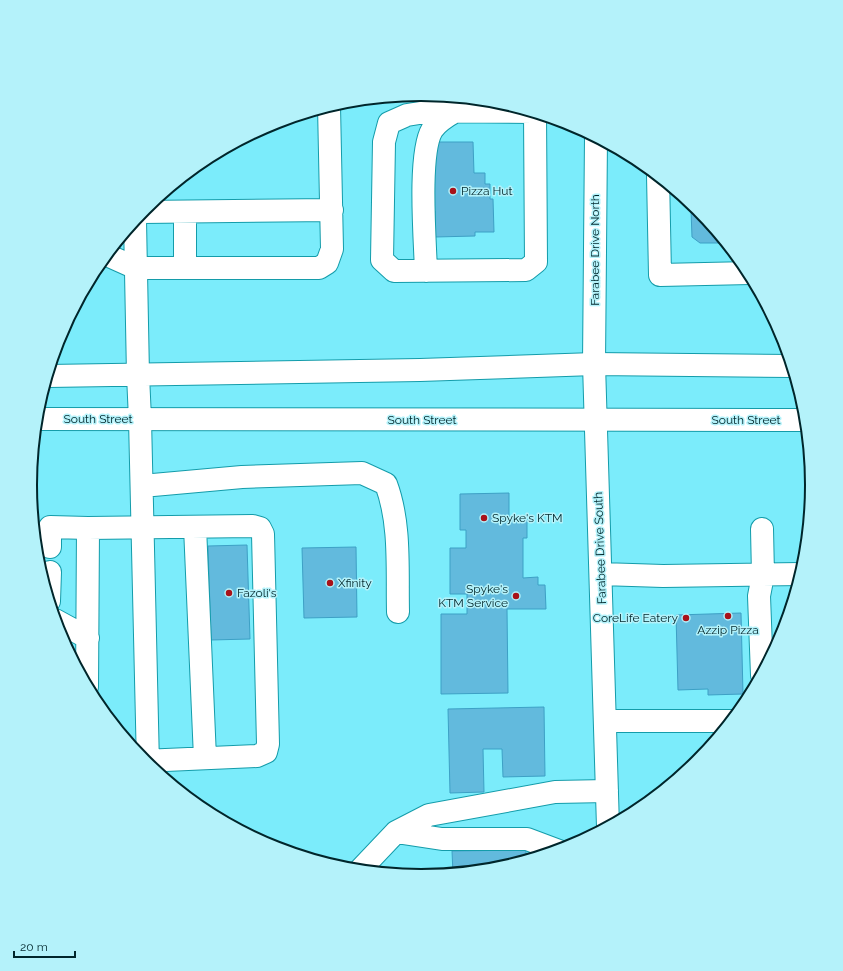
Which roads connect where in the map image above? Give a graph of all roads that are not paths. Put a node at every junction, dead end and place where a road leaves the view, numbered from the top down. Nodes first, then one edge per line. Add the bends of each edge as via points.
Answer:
1 (456, 111) junction
2 (330, 112) edge
3 (512, 112) edge
4 (534, 118) edge
5 (596, 143) edge
6 (658, 182) edge
7 (332, 210) junction
8 (152, 212) edge
9 (185, 212) junction
10 (135, 229) edge
11 (112, 257) edge
12 (136, 268) junction
13 (185, 268) junction
14 (426, 271) junction
15 (742, 273) edge
16 (594, 364) junction
17 (787, 366) edge
18 (138, 375) junction
19 (53, 376) edge
20 (43, 419) edge
21 (140, 419) junction
22 (801, 420) edge
23 (597, 421) junction
24 (142, 486) junction
25 (195, 527) junction
26 (88, 528) junction
27 (142, 528) junction
28 (762, 529) dead end
29 (50, 547) dead end
30 (50, 572) dead end
31 (601, 574) junction
32 (796, 574) edge
33 (762, 575) junction
34 (50, 585) edge
35 (398, 612) dead end
36 (63, 624) edge
37 (88, 638) junction
38 (762, 664) edge
39 (86, 673) edge
40 (605, 720) junction
41 (726, 721) edge
42 (147, 754) edge
43 (205, 758) junction
44 (154, 761) edge
45 (607, 791) junction
46 (608, 821) edge
47 (396, 832) junction
48 (551, 848) edge
49 (364, 866) edge

1 - 3 main road
1 - 14 main road via 442,119 432,130 427,143 424,165
1 - 14 main road via 432,110 407,115 389,123 384,142 382,260 394,271
2 - 7 main road
4 - 14 main road via 536,262 526,270
5 - 16 main road, Farabee Drive North
6 - 15 main road via 660,275
7 - 9 main road
7 - 13 main road via 332,249 326,263 319,268
8 - 9 main road
9 - 13 main road
10 - 12 main road
11 - 12 main road
12 - 13 main road
12 - 18 main road
16 - 17 main road
16 - 18 main road
16 - 23 main road, Farabee Drive South
18 - 19 main road
18 - 21 main road
20 - 21 main road, South Street
21 - 23 main road, South Street
21 - 24 main road
22 - 23 main road, South Street
23 - 31 main road, Farabee Drive South
24 - 27 main road
24 - 35 main road via 242,477 362,473 386,484 391,497 396,530
25 - 27 main road
25 - 43 main road
25 - 43 main road via 253,526 260,528 263,534 268,744 266,752 257,756
26 - 27 main road
26 - 29 main road via 50,527
26 - 37 main road
27 - 42 main road
28 - 33 main road
30 - 34 main road
31 - 33 main road
31 - 40 main road, Farabee Drive South
32 - 33 main road
33 - 38 main road via 759,596
36 - 37 main road
37 - 39 main road
40 - 41 main road
40 - 45 main road, Farabee Drive South
43 - 44 main road
45 - 46 main road, Farabee Drive South
45 - 47 main road via 555,792 429,815
47 - 48 main road via 442,839 528,839
47 - 49 main road

